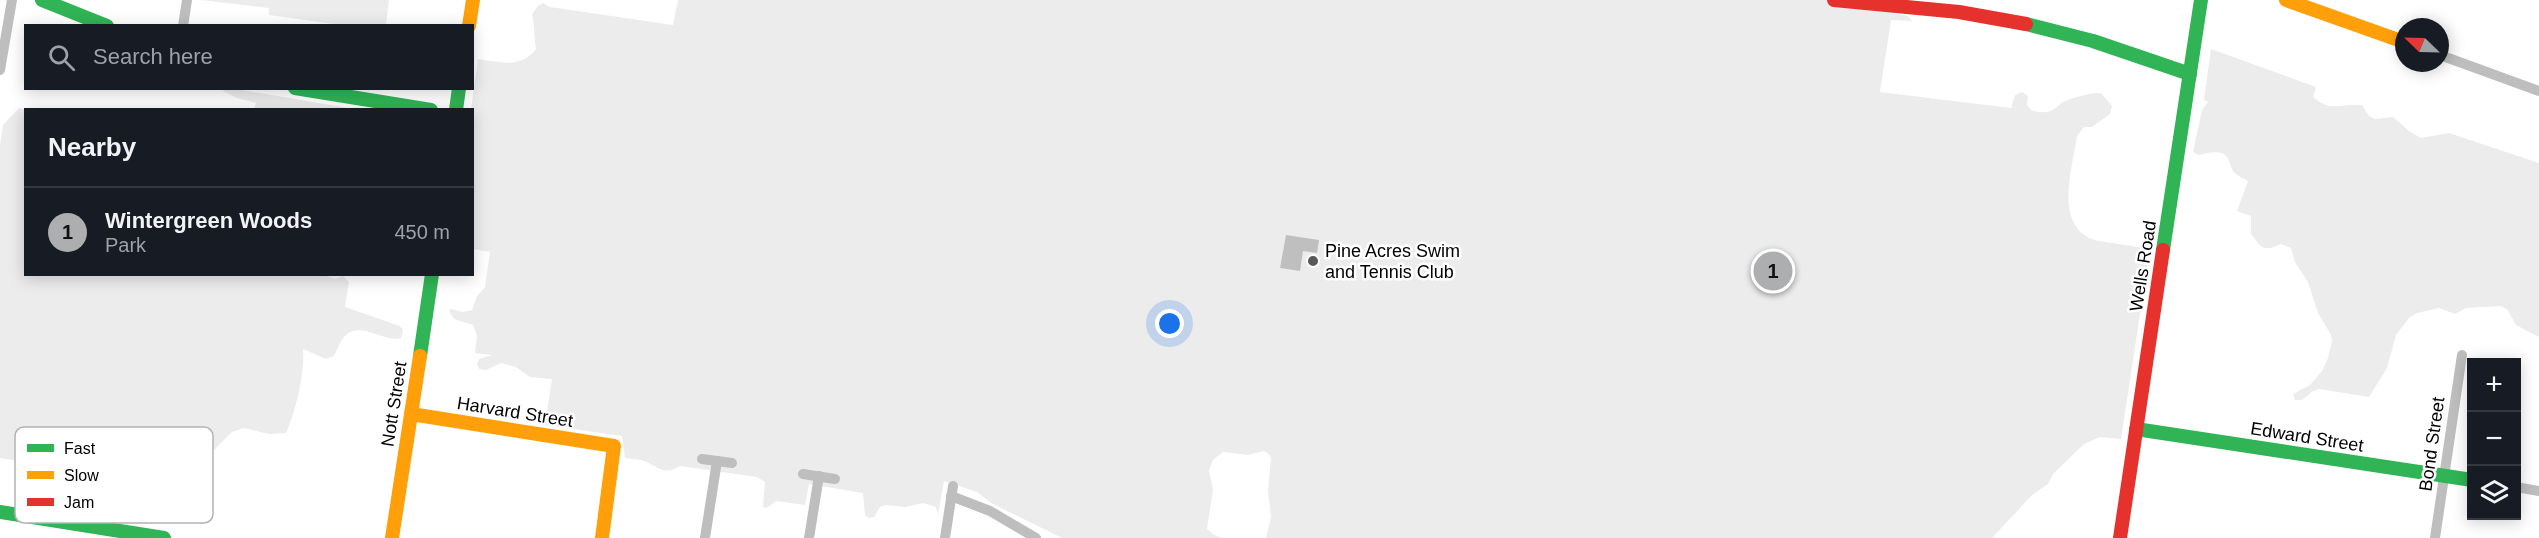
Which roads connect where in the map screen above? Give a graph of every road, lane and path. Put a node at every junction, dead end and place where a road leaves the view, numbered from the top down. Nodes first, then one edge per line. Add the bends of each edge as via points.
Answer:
1 (12, 0) edge
2 (42, 0) edge
3 (187, 0) edge
4 (473, 0) edge
5 (1834, 0) edge
6 (2201, 0) edge
7 (2286, 0) edge
8 (1882, 2) edge
9 (102, 24) edge
10 (183, 24) edge
11 (469, 24) edge
12 (2395, 39) edge
13 (2449, 58) edge
14 (0, 70) edge
15 (2190, 74) junction
16 (307, 90) edge
17 (459, 90) edge
18 (2539, 90) edge
19 (419, 108) edge
20 (456, 108) edge
21 (432, 276) edge
22 (2462, 355) dead end
23 (411, 414) junction
24 (2136, 429) junction
25 (702, 459) dead end
26 (717, 461) junction
27 (732, 463) dead end
28 (802, 474) dead end
29 (819, 476) junction
30 (2444, 476) junction
31 (835, 479) dead end
32 (2467, 479) edge
33 (2521, 488) edge
34 (2539, 491) edge
35 (0, 512) edge
36 (15, 514) edge
37 (69, 523) edge
38 (164, 538) edge
39 (392, 538) edge
40 (602, 538) edge
41 (705, 538) edge
42 (809, 538) edge
43 (945, 538) edge
44 (1036, 538) edge
45 (2120, 538) edge
46 (2435, 538) edge

1 - 14 street
2 - 9 street
3 - 10 street
4 - 11 street
5 - 8 street
6 - 15 street, Wells Road
7 - 12 street
8 - 15 street via 2033,25 2084,37
13 - 18 street
15 - 24 street, Wells Road
16 - 19 street
17 - 20 street
21 - 23 street, Nott Street
22 - 30 street, Bond Street
23 - 39 street, Nott Street
23 - 40 street, Harvard Street via 614,446
24 - 30 street, Edward Street
24 - 45 street, Wells Road
25 - 26 street
26 - 27 street
26 - 41 street
28 - 29 street
29 - 31 street
29 - 42 street
30 - 32 street, Edward Street
30 - 46 street, Bond Street
33 - 34 street
35 - 36 street
37 - 38 street
43 - 44 street via 952,491

